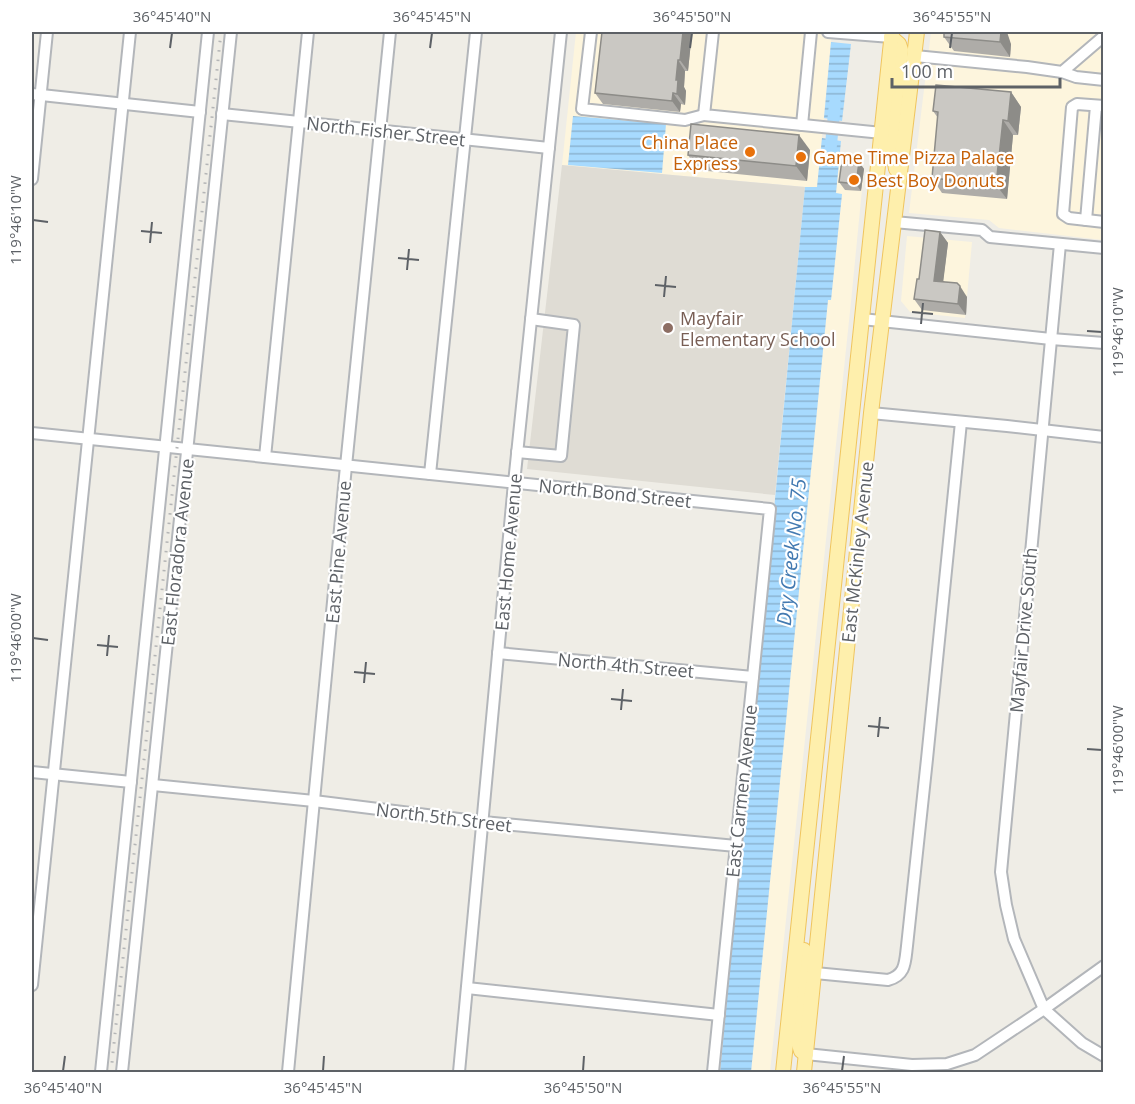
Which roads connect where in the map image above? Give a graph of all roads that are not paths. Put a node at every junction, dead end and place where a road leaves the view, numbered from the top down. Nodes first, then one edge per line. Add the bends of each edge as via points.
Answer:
1 (47, 32) edge
2 (130, 32) edge
3 (208, 32) edge
4 (231, 32) edge
5 (308, 32) edge
6 (390, 32) edge
7 (476, 32) edge
8 (561, 32) edge
9 (591, 32) edge
10 (713, 32) edge
11 (812, 32) edge
12 (830, 32) edge
13 (917, 32) edge
14 (895, 33) edge
15 (1104, 36) edge
16 (915, 56) junction
17 (1062, 72) junction
18 (1104, 80) edge
19 (36, 95) edge
20 (122, 104) junction
21 (1100, 106) edge
22 (200, 112) junction
23 (222, 114) junction
24 (704, 115) junction
25 (299, 122) junction
26 (802, 125) junction
27 (380, 131) junction
28 (882, 133) junction
29 (465, 139) junction
30 (549, 148) junction
31 (32, 179) edge
32 (898, 189) junction
33 (1086, 220) junction
34 (894, 222) junction
35 (1104, 222) edge
36 (1060, 244) junction
37 (1104, 248) edge
38 (531, 319) junction
39 (861, 319) junction
40 (883, 321) junction
41 (1051, 339) junction
42 (1104, 343) edge
43 (871, 413) junction
44 (961, 422) junction
45 (1042, 430) junction
46 (32, 433) edge
47 (1104, 437) edge
48 (88, 439) junction
49 (166, 447) junction
50 (187, 449) junction
51 (517, 452) junction
52 (265, 457) junction
53 (346, 466) junction
54 (430, 474) junction
55 (514, 483) junction
56 (770, 509) joint
57 (498, 653) junction
58 (753, 677) junction
59 (32, 772) edge
60 (53, 775) junction
61 (131, 782) junction
62 (153, 784) junction
63 (314, 801) junction
64 (483, 822) junction
65 (736, 846) junction
66 (800, 909) junction
67 (1104, 966) edge
68 (815, 973) junction
69 (32, 985) edge
70 (467, 988) junction
71 (1044, 1009) junction
72 (719, 1015) junction
73 (806, 1054) junction
74 (1104, 1056) edge
75 (101, 1072) edge
76 (122, 1072) edge
77 (288, 1072) edge
78 (459, 1072) edge
79 (713, 1072) edge
80 (783, 1072) edge
81 (804, 1072) edge

1 - 19 street
2 - 20 street
3 - 22 street, East Floradora Avenue
4 - 23 street, East Floradora Avenue
5 - 25 street
6 - 27 street, East Pine Avenue
7 - 29 street
8 - 30 street, East Home Avenue
9 - 24 street via 582,109 685,120
10 - 24 street
11 - 26 street
12 - 14 street
13 - 16 main road, East McKinley Avenue
14 - 16 main road
14 - 28 main road, East McKinley Avenue
14 - 32 main road via 901,50 891,139
15 - 17 street
16 - 17 street
16 - 32 main road, East McKinley Avenue
17 - 18 street
19 - 20 street
19 - 31 street
20 - 22 street
20 - 48 street
21 - 33 street
21 - 33 street via 1072,107 1063,214
22 - 49 street, East Floradora Avenue
23 - 25 street, North Fisher Street
23 - 50 street, East Floradora Avenue
24 - 26 street
25 - 27 street, North Fisher Street
25 - 52 street
26 - 28 street
27 - 29 street, North Fisher Street
27 - 53 street, East Pine Avenue
28 - 39 main road, East McKinley Avenue
29 - 30 street, North Fisher Street
29 - 54 street
30 - 38 street, East Home Avenue
32 - 34 main road, East McKinley Avenue
33 - 35 street
34 - 36 street via 982,230 990,237
34 - 40 main road, East McKinley Avenue
36 - 37 street
36 - 41 street, Mayfair Drive South
38 - 51 street, East Home Avenue
38 - 51 street via 574,325 561,456
39 - 40 street
39 - 66 main road, East McKinley Avenue
40 - 41 street
40 - 43 main road, East McKinley Avenue
41 - 42 street
41 - 45 street, Mayfair Drive South
43 - 44 street
43 - 68 main road, East McKinley Avenue
44 - 45 street
44 - 68 street via 903,970 897,978 888,980
45 - 47 street
45 - 71 street, Mayfair Drive South via 1001,872 1014,939
46 - 48 street, North Bond Street
48 - 49 street, North Bond Street
48 - 60 street
49 - 50 street, North Bond Street
49 - 61 street, East Floradora Avenue
50 - 52 street, North Bond Street
50 - 62 street, East Floradora Avenue
51 - 55 street, East Home Avenue
52 - 53 street, North Bond Street
53 - 54 street, North Bond Street
53 - 63 street, East Pine Avenue
54 - 55 street, North Bond Street
55 - 56 street, North Bond Street
55 - 57 street, East Home Avenue
56 - 58 street, East Carmen Avenue
57 - 58 street, North 4th Street
57 - 64 street, East Home Avenue
58 - 65 street, East Carmen Avenue
59 - 60 street
60 - 61 street
60 - 69 street
61 - 75 street, East Floradora Avenue
62 - 63 street, North 5th Street
62 - 76 street, East Floradora Avenue
63 - 64 street, North 5th Street
63 - 77 street, East Pine Avenue
64 - 65 street, North 5th Street
64 - 70 street, East Home Avenue
65 - 72 street, East Carmen Avenue
66 - 73 main road via 804,952 796,1038
66 - 80 main road, East McKinley Avenue
67 - 71 street
68 - 73 main road, East McKinley Avenue
70 - 72 street
70 - 78 street, East Home Avenue
71 - 73 street via 975,1055 947,1064 912,1065
71 - 74 street via 1082,1043
72 - 79 street, East Carmen Avenue
73 - 81 main road, East McKinley Avenue

